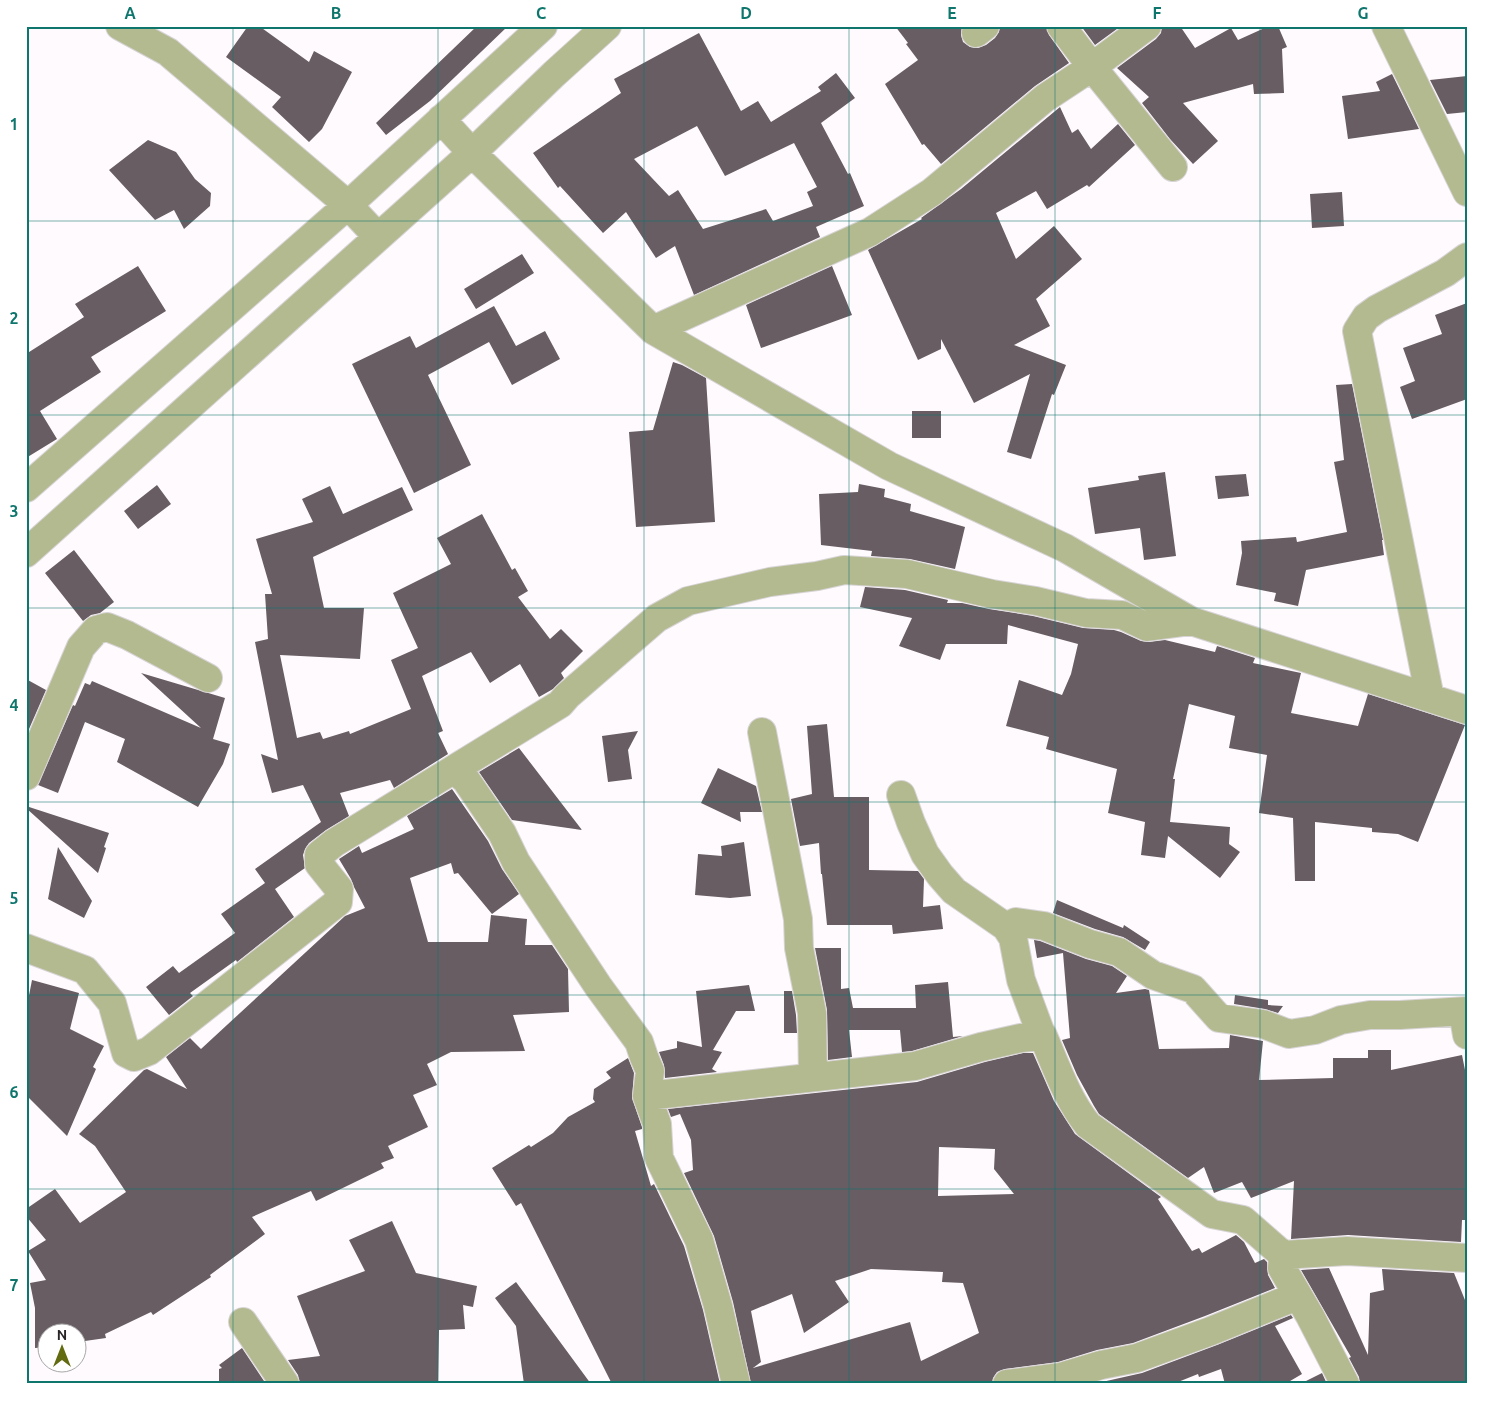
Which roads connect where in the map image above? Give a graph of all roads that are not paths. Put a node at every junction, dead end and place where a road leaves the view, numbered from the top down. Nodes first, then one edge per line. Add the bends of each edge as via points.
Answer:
1 (120, 26) edge
2 (543, 26) edge
3 (607, 26) edge
4 (1061, 26) edge
5 (1147, 26) edge
6 (1386, 26) edge
7 (1092, 67) junction
8 (441, 119) junction
9 (472, 153) junction
10 (1173, 167) dead end
11 (1467, 192) edge
12 (348, 205) junction
13 (378, 237) junction
14 (1467, 257) edge
15 (653, 330) junction
16 (26, 488) edge
17 (26, 553) edge
18 (1190, 621) junction
19 (208, 678) dead end
20 (1430, 698) junction
21 (1467, 710) edge
22 (762, 732) dead end
23 (451, 772) junction
24 (26, 776) edge
25 (901, 795) dead end
26 (1006, 927) junction
27 (26, 948) edge
28 (1465, 1019) edge
29 (1043, 1036) junction
30 (813, 1077) junction
31 (647, 1096) junction
32 (1283, 1255) junction
33 (1467, 1258) edge
34 (1301, 1301) junction
35 (243, 1322) dead end
36 (285, 1384) edge
37 (736, 1384) edge
38 (1007, 1384) edge
39 (1345, 1384) edge

1 - 12 street via 168,52
2 - 8 street
3 - 9 street
4 - 7 street
5 - 7 street
6 - 11 street
7 - 10 street
7 - 15 street via 1045,98 932,192 870,232
8 - 9 street
8 - 12 street
9 - 13 street
9 - 15 street
12 - 13 street
12 - 16 street
13 - 17 street
14 - 20 street via 1445,273 1377,309 1366,317 1357,331
15 - 18 street via 889,466 1066,548
18 - 20 street
18 - 23 street via 1147,627 1122,615 1086,613 907,574 844,570 770,582 688,601 657,618 560,704
19 - 24 street via 128,635 107,627 96,630 81,647
20 - 21 street
22 - 30 street via 798,919 799,948 812,1013
23 - 27 street via 318,855 319,864 339,889 338,902 150,1052 134,1057 126,1053 112,1003 85,970
23 - 31 street via 466,780 502,833 516,862 639,1042 650,1072
25 - 26 street via 924,854 940,875 954,890
26 - 28 street via 1016,922 1044,926 1119,952 1153,975 1193,989 1219,1018 1263,1024 1289,1034 1370,1015
26 - 29 street via 1016,948 1020,980
29 - 30 street via 981,1047 915,1066
29 - 32 street via 1062,1082 1088,1125 1212,1214 1243,1220
30 - 31 street
31 - 37 street via 657,1124 660,1158 699,1240
32 - 33 street via 1347,1251
32 - 34 street via 1282,1268
34 - 38 street via 1292,1298 1137,1358 1061,1377
34 - 39 street
35 - 36 street

